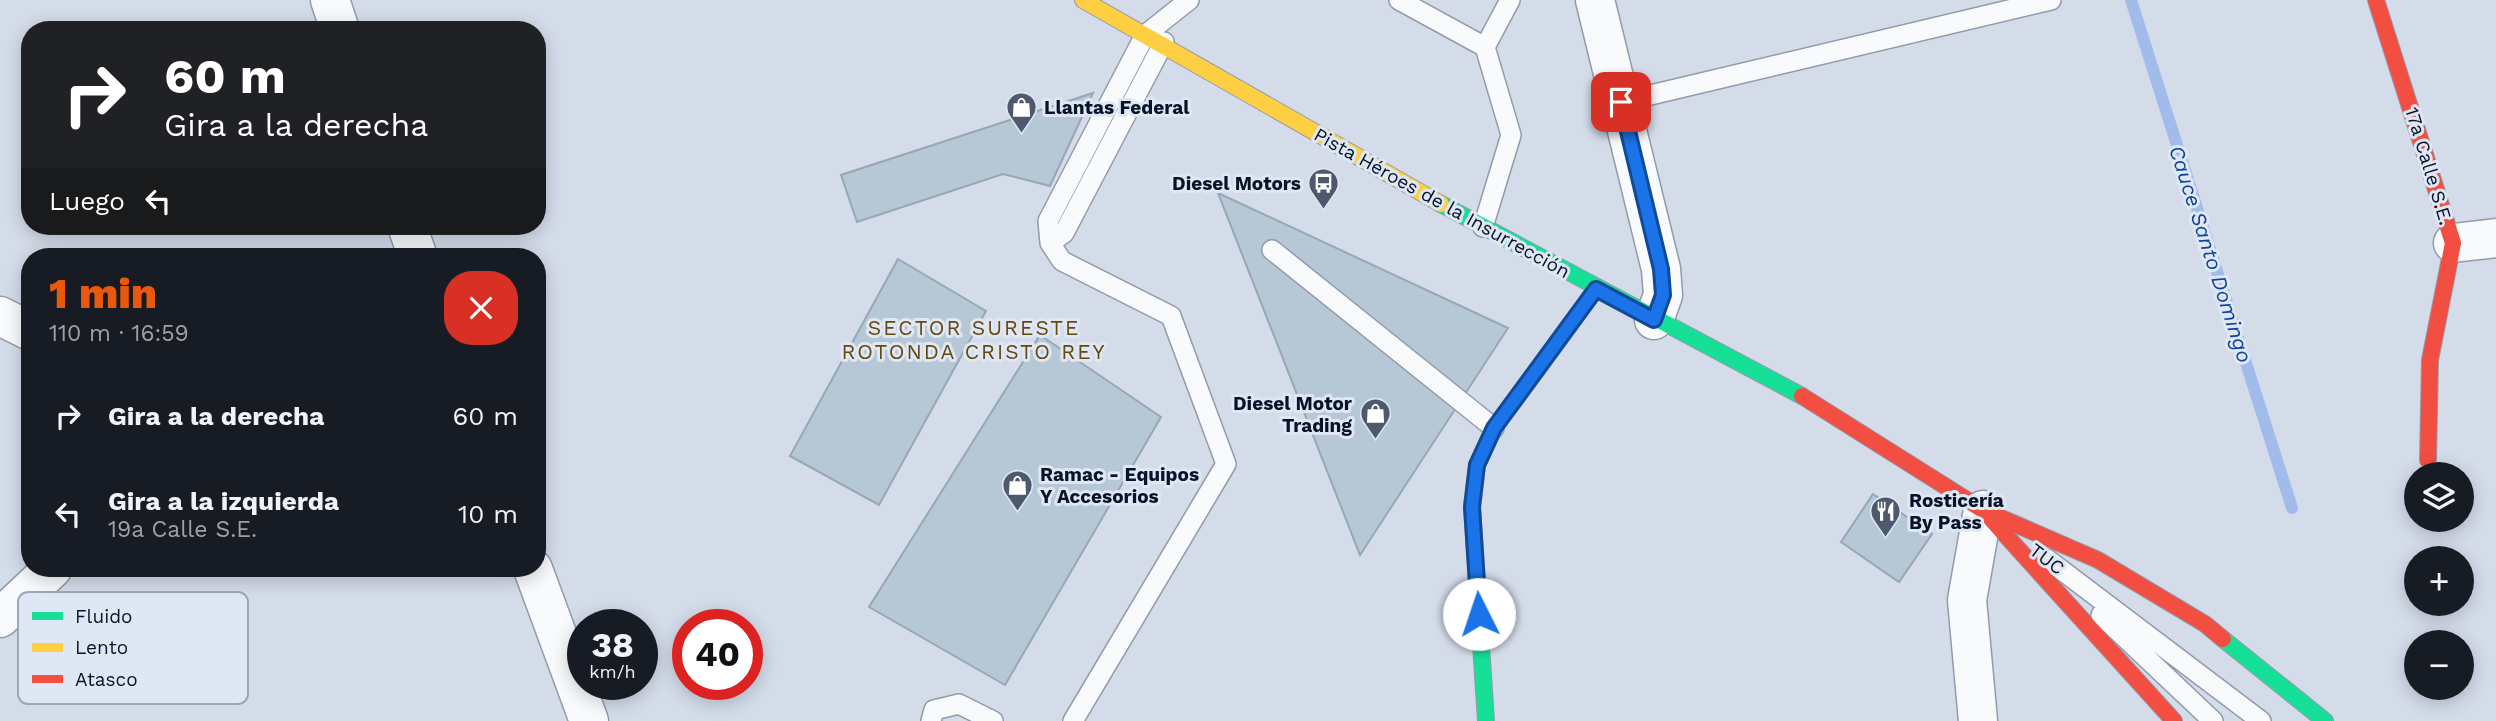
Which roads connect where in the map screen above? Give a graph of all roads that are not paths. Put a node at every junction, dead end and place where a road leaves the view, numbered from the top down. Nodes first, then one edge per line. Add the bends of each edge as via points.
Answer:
1 (330, 0) edge
2 (1083, 0) edge
3 (1189, 0) edge
4 (1399, 0) edge
5 (1510, 0) edge
6 (1595, 0) edge
7 (2051, 0) edge
8 (2376, 0) edge
9 (1164, 20) junction
10 (337, 21) edge
11 (1145, 35) junction
12 (1164, 46) junction
13 (1485, 47) junction
14 (1621, 102) junction
15 (1483, 227) junction
16 (2496, 238) edge
17 (1050, 243) junction
18 (2453, 243) junction
19 (1272, 250) dead end
20 (1596, 289) junction
21 (0, 316) edge
22 (1654, 320) junction
23 (21, 326) edge
24 (1494, 428) junction
25 (2428, 460) dead end
26 (1983, 510) junction
27 (44, 577) edge
28 (536, 577) edge
29 (28, 592) edge
30 (18, 601) edge
31 (0, 618) edge
32 (589, 721) edge
33 (931, 721) edge
34 (993, 721) edge
35 (1073, 721) edge
36 (1486, 721) edge
37 (1978, 721) edge
38 (2174, 721) edge
39 (2213, 721) edge
40 (2261, 721) edge
41 (2325, 721) edge

1 - 10 street
2 - 11 main road, Pista Héroes de la Insurrección
3 - 9 lane
4 - 13 lane
5 - 13 lane
6 - 14 street
7 - 14 lane
8 - 18 main road, 17a Calle S.E.
9 - 11 lane
9 - 12 lane
11 - 12 main road, Pista Héroes de la Insurrección
11 - 17 lane via 1048,221
12 - 15 main road, Pista Héroes de la Insurrección
12 - 17 lane via 1064,233
13 - 15 lane via 1511,135
14 - 22 street via 1661,269 1663,295
15 - 20 main road, Pista Héroes de la Insurrección
16 - 18 street
17 - 35 lane via 1062,261 1171,316 1226,464
18 - 25 main road, 17a Calle S.E. via 2430,360
19 - 24 lane
20 - 22 main road, Pista Héroes de la Insurrección
20 - 24 main road
21 - 23 street
22 - 26 main road, Pista Héroes de la Insurrección via 1765,374
24 - 36 main road via 1477,465 1472,507
26 - 37 street via 1967,600
26 - 38 main road, Pista Héroes de la Insurrección
26 - 39 lane, TUC
26 - 40 lane, TUC
26 - 41 main road, Pista Héroes de la Insurrección via 2098,560 2205,624
27 - 29 street
28 - 32 street
30 - 31 street
33 - 34 lane via 934,710 959,704

